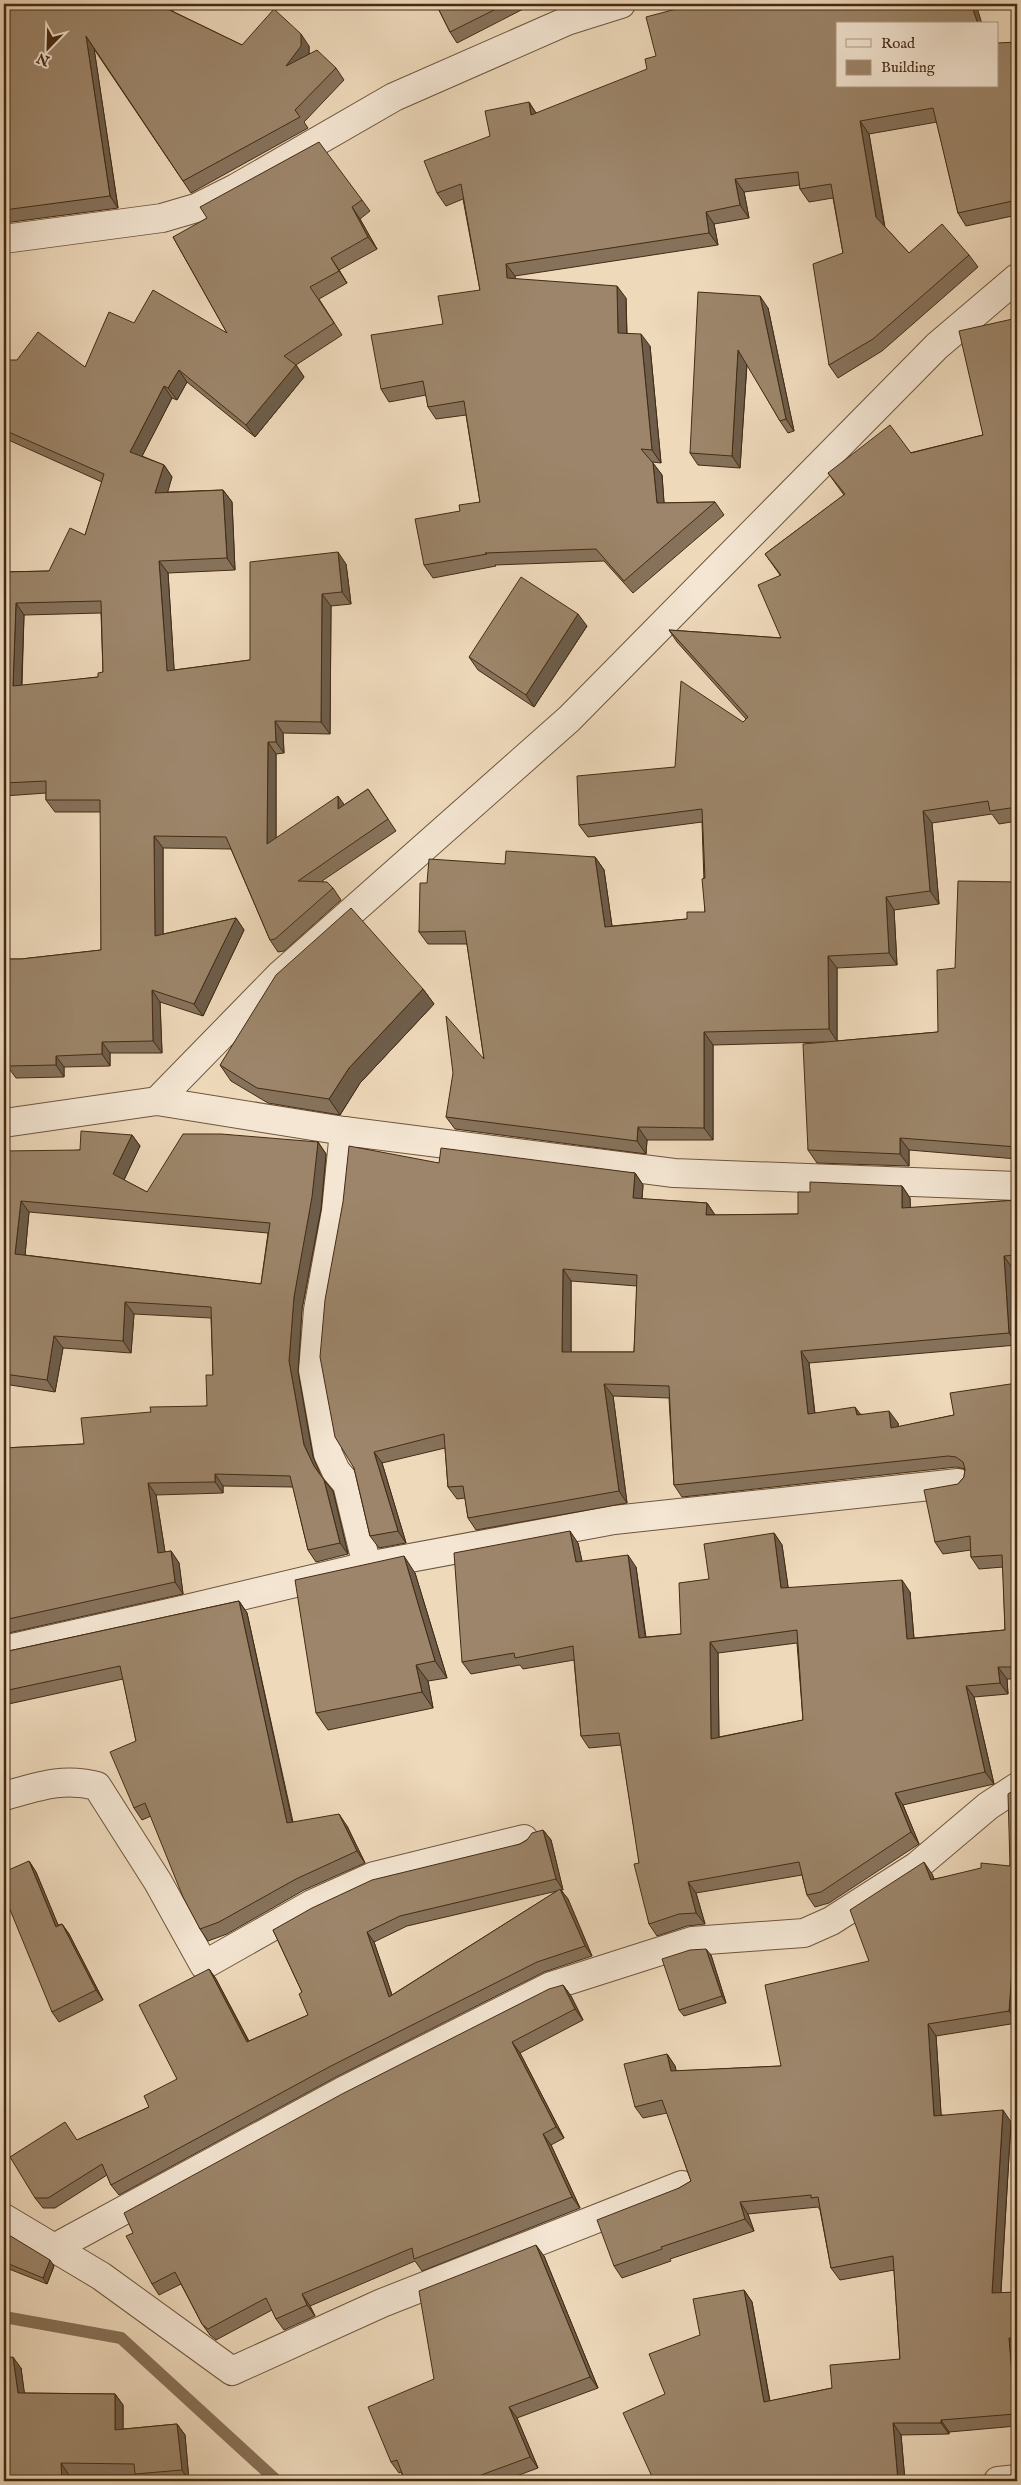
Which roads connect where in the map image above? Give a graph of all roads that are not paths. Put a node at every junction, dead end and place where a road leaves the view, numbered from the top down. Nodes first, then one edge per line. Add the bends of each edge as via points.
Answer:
1 (621, 4) edge
2 (4, 239) edge
3 (1017, 278) edge
4 (157, 1101) junction
5 (4, 1123) edge
6 (344, 1131) junction
7 (1017, 1186) edge
8 (958, 1483) edge
9 (367, 1566) junction
10 (4, 1650) edge
11 (1017, 1786) edge
12 (4, 1796) edge
13 (524, 1839) edge
14 (682, 2185) edge
15 (4, 2218) edge
16 (56, 2248) junction
17 (1017, 2479) edge
18 (998, 2481) edge

1 - 2 street via 567,21 394,97 196,208 162,218
3 - 4 street via 937,346 569,718 280,975
4 - 5 street
4 - 6 street
6 - 7 street via 674,1173
6 - 9 street via 336,1211 318,1310 313,1370 328,1454 347,1484
8 - 9 street via 614,1520
9 - 10 street
11 - 16 street via 917,1866 832,1921 804,1933 692,1941 551,1986 343,2091
12 - 13 street via 58,1782 78,1781 97,1786 158,1882 204,1965 312,1904 374,1876
14 - 16 street via 382,2302 232,2371 101,2276
15 - 16 street
17 - 18 street

